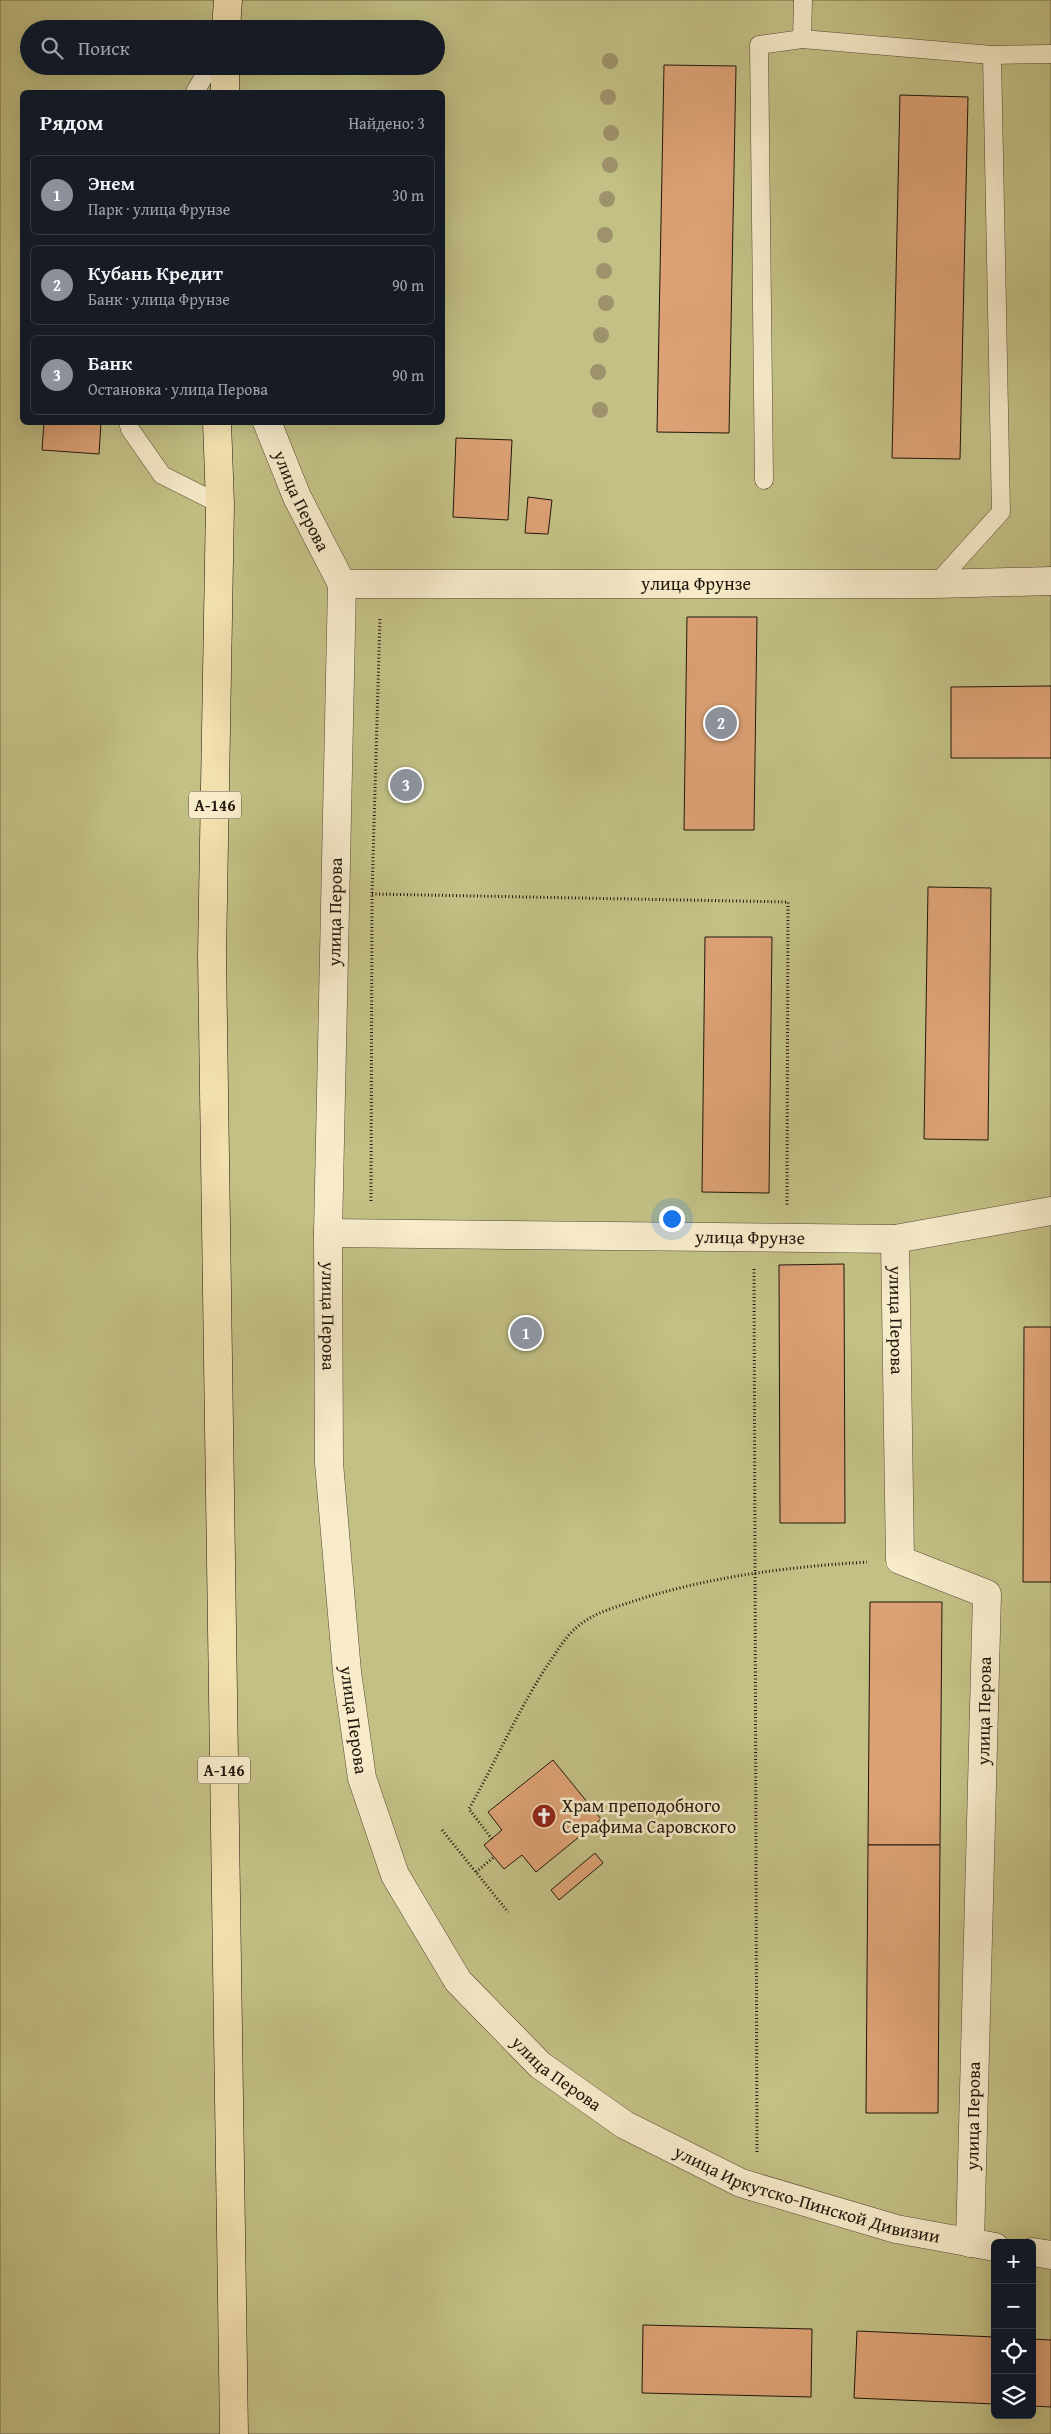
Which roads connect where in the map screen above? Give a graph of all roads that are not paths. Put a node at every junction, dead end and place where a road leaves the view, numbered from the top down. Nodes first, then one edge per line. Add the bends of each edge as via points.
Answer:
1 (228, 0) edge
2 (803, 0) edge
3 (227, 20) edge
4 (802, 39) junction
5 (1051, 54) edge
6 (992, 55) junction
7 (205, 75) edge
8 (225, 75) edge
9 (196, 90) edge
10 (225, 90) edge
11 (129, 425) edge
12 (217, 425) edge
13 (268, 425) edge
14 (764, 480) dead end
15 (220, 504) junction
16 (1051, 581) edge
17 (342, 584) junction
18 (936, 584) junction
19 (1051, 1211) edge
20 (328, 1233) junction
21 (895, 1239) junction
22 (626, 2125) joint
23 (983, 2245) edge
24 (1036, 2253) edge
25 (1051, 2255) edge
26 (234, 2434) edge

1 - 3 highway
2 - 4 lane
4 - 6 lane
4 - 14 lane via 759,45
5 - 6 lane
6 - 18 lane via 1001,512
7 - 9 lane
8 - 10 highway
11 - 15 lane via 162,475
12 - 15 highway, А-146
13 - 17 street, улица Перова via 297,497
15 - 26 highway, А-146 via 212,956
16 - 18 street, улица Фрунзе
17 - 18 street, улица Фрунзе
17 - 20 street, улица Перова
19 - 21 street, улица Фрунзе
20 - 21 street, улица Фрунзе
20 - 22 street, улица Перова via 329,1463 348,1672 362,1778 395,1875 458,1981 540,2065
21 - 23 street, улица Перова via 900,1560 986,1594
22 - 23 street, улица Иркутско-Пинской Дивизии via 741,2183 896,2229
24 - 25 street

